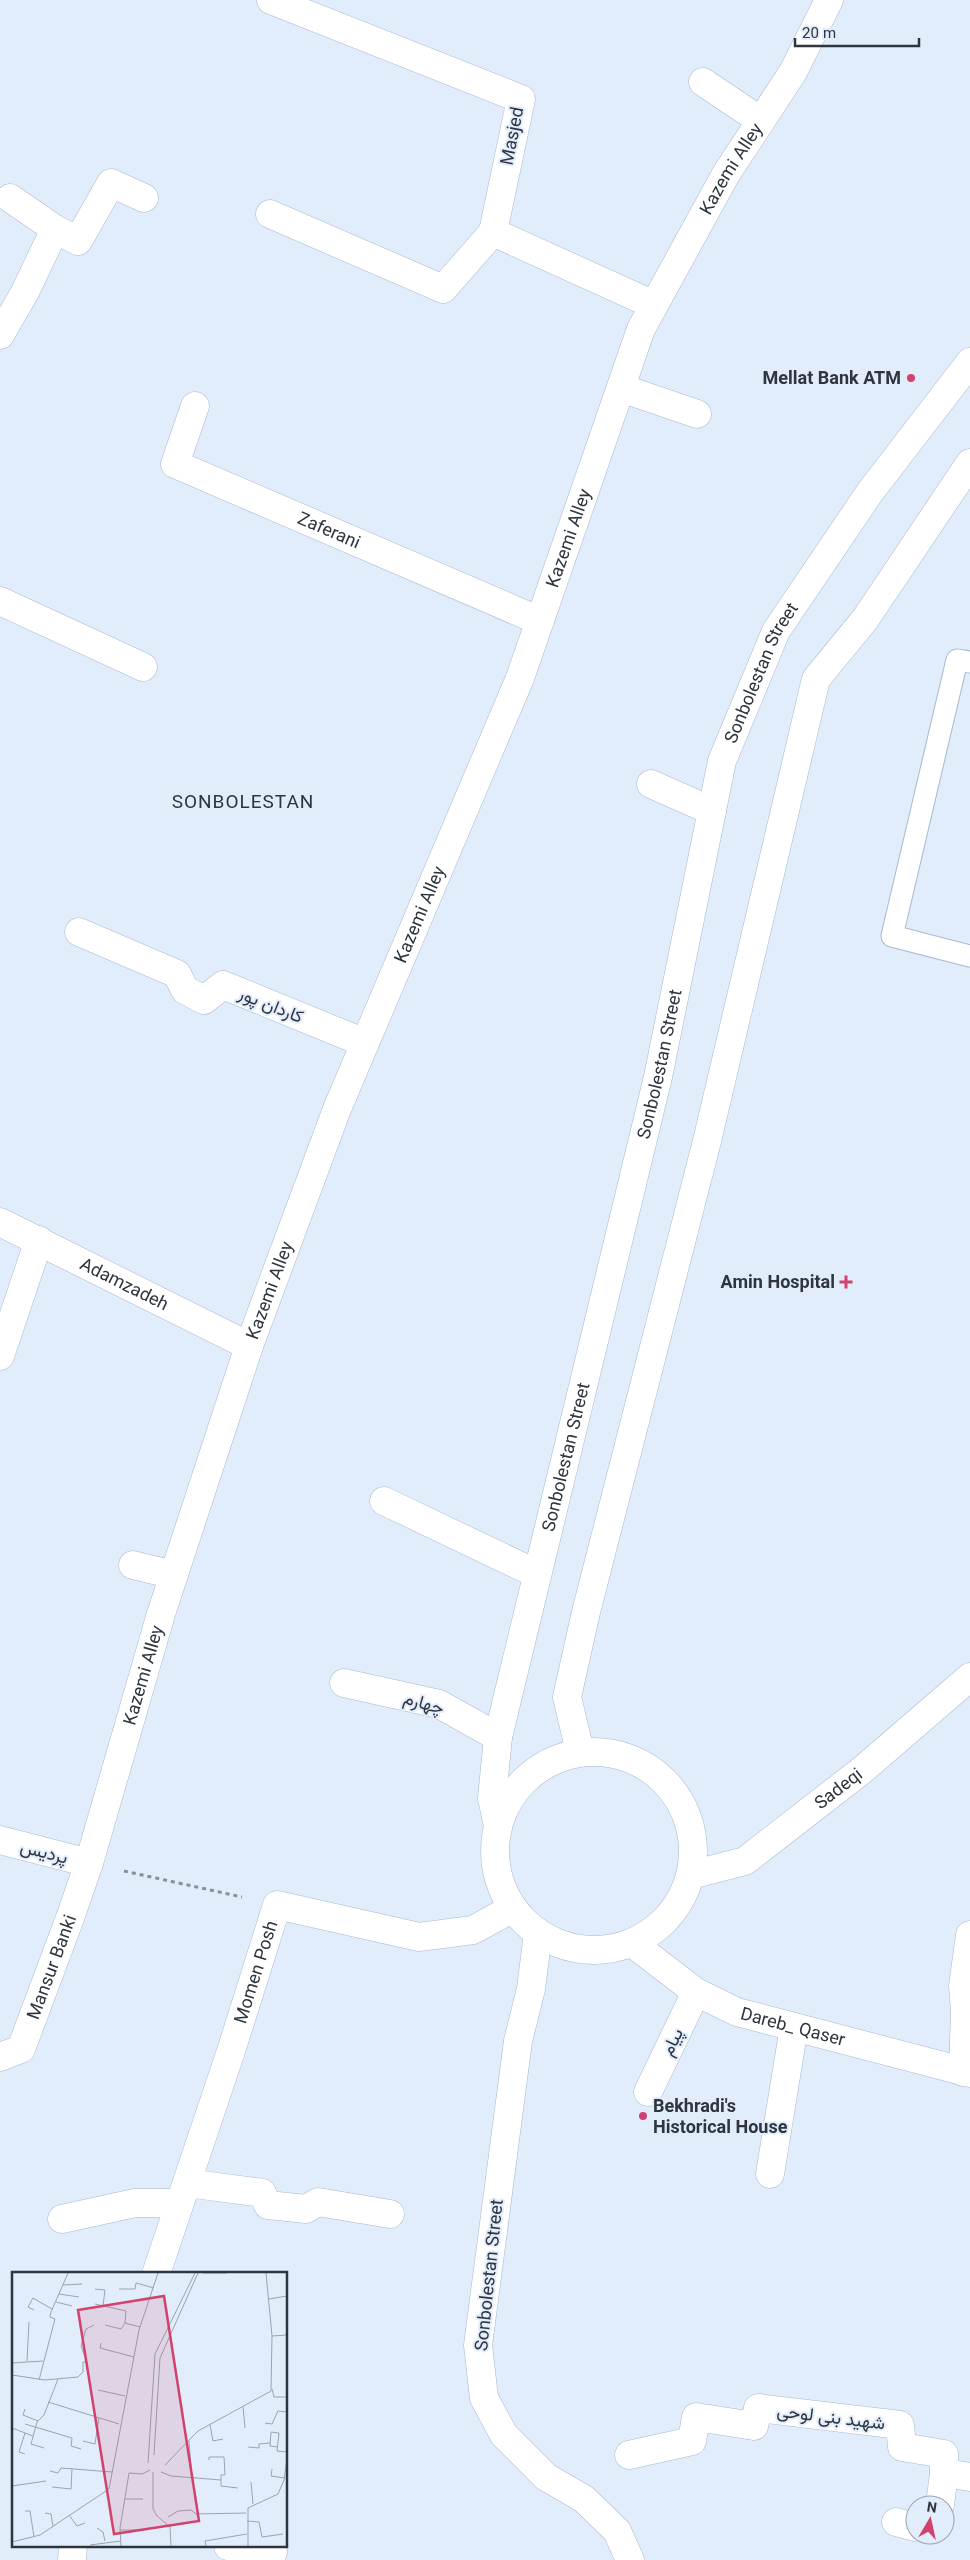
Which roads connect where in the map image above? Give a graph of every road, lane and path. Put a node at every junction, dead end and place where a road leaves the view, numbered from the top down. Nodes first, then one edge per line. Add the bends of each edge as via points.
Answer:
1 (829, 0) edge
2 (279, 2) edge
3 (703, 82) dead end
4 (760, 121) junction
5 (10, 198) dead end
6 (144, 198) dead end
7 (270, 214) dead end
8 (55, 229) junction
9 (493, 232) junction
10 (654, 305) junction
11 (0, 335) edge
12 (970, 362) edge
13 (621, 388) junction
14 (196, 406) dead end
15 (696, 414) dead end
16 (970, 463) edge
17 (0, 601) edge
18 (540, 621) junction
19 (970, 662) edge
20 (143, 667) dead end
21 (651, 784) dead end
22 (712, 811) junction
23 (79, 932) dead end
24 (970, 956) edge
25 (365, 1043) junction
26 (0, 1222) edge
27 (39, 1240) junction
28 (249, 1346) junction
29 (0, 1356) edge
30 (384, 1501) dead end
31 (134, 1565) dead end
32 (537, 1574) junction
33 (174, 1575) junction
34 (970, 1677) edge
35 (344, 1683) dead end
36 (498, 1737) junction
37 (580, 1752) junction
38 (498, 1826) junction
39 (0, 1840) edge
40 (89, 1863) junction
41 (691, 1875) junction
42 (277, 1905) junction
43 (513, 1908) junction
44 (538, 1933) junction
45 (970, 1935) edge
46 (632, 1943) junction
47 (696, 1992) junction
48 (794, 2027) junction
49 (0, 2058) edge
50 (966, 2072) edge
51 (648, 2092) dead end
52 (770, 2174) dead end
53 (183, 2193) junction
54 (390, 2214) dead end
55 (62, 2219) dead end
56 (157, 2272) edge
57 (629, 2455) dead end
58 (957, 2475) edge
59 (946, 2495) edge
60 (243, 2548) edge
61 (273, 2552) dead end
62 (630, 2560) edge

1 - 4 street, Kazemi Alley via 793,72
2 - 9 street, Masjed via 521,99
3 - 4 street
4 - 10 street, Kazemi Alley via 726,174
5 - 8 street
6 - 8 street via 111,183 78,241
7 - 9 street via 442,289
8 - 11 street
9 - 10 street
10 - 13 street, Kazemi Alley via 641,329
12 - 22 street, Sonbolestan Street via 870,492 776,631 722,761
13 - 15 street
13 - 18 street, Kazemi Alley
14 - 18 street, Zaferani via 175,464
16 - 37 street via 866,618 816,679 707,1141 567,1697
17 - 20 street
18 - 25 street, Kazemi Alley via 516,687
19 - 24 lane via 957,660 892,936
21 - 22 street
22 - 32 street, Sonbolestan Street via 658,1077
23 - 25 street, کاردان پور via 177,974 185,990 204,1000 223,985
25 - 28 street, Kazemi Alley via 337,1109
26 - 27 street, Adamzadeh
27 - 28 street, Adamzadeh
27 - 29 street
28 - 33 street, Kazemi Alley
30 - 32 street
31 - 33 street
32 - 36 street, Sonbolestan Street
33 - 40 street, Kazemi Alley
34 - 41 street, Sadeqi via 861,1771 745,1861
35 - 36 street, چهارم via 439,1704
36 - 38 street, Sonbolestan Street via 492,1798
37 - 38 street via 552,1761 528,1776 510,1799
37 - 41 street via 620,1754 654,1770 680,1800 690,1827 693,1836
38 - 43 street via 495,1854 500,1882
39 - 40 street, پردیس
40 - 42 path
40 - 49 street, Mansur Banki via 21,2049
41 - 46 street via 679,1904 659,1927
42 - 43 street, Momen Posh via 419,1938 474,1930
42 - 53 street, Momen Posh
43 - 44 street
44 - 46 street via 568,1946 600,1950
44 - 62 street, Sonbolestan Street via 531,1989 518,2041 478,2345 484,2398 504,2434 546,2476 584,2499 618,2531
45 - 50 street via 963,1986
46 - 47 street, Dareb_ Qaser
47 - 48 street, Dareb_ Qaser via 737,2012
47 - 51 street, پیام
48 - 50 street, Dareb_ Qaser
48 - 52 street
53 - 54 street via 262,2193 268,2205 306,2209 318,2202
53 - 55 street
53 - 56 street, Momen Posh
57 - 58 street, شهید بنی لوحی via 692,2441 696,2417 754,2426 758,2408 900,2425 902,2447 944,2454
58 - 59 street
60 - 61 street

